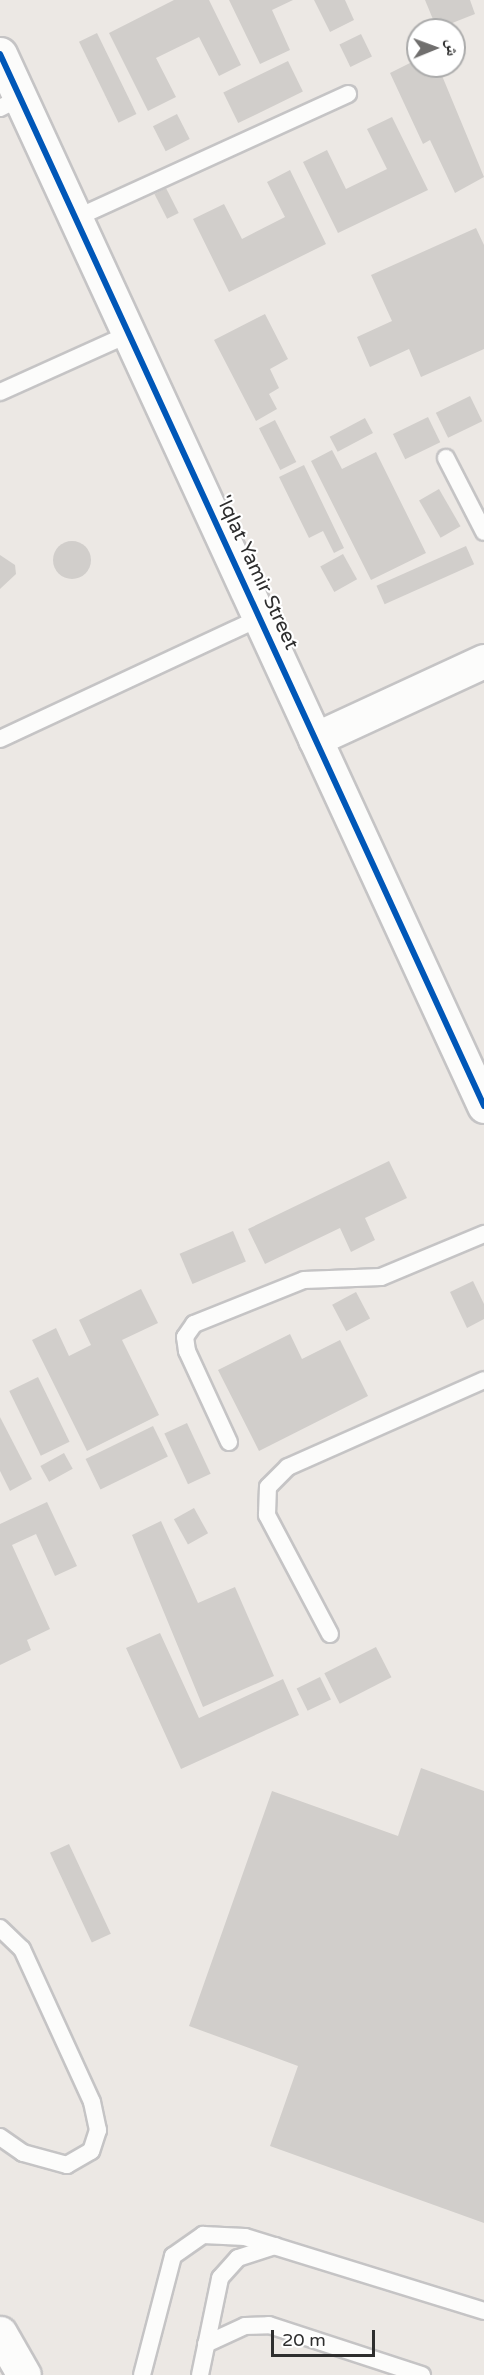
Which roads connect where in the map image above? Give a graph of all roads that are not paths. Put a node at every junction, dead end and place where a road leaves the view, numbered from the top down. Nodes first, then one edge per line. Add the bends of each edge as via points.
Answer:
1 (0, 54) edge
2 (348, 94) dead end
3 (10, 103) edge
4 (76, 218) junction
5 (129, 334) junction
6 (0, 392) edge
7 (446, 458) dead end
8 (484, 532) edge
9 (260, 618) junction
10 (484, 661) edge
11 (0, 739) edge
12 (315, 739) junction
13 (484, 1106) edge
14 (484, 1234) edge
15 (484, 1380) edge
16 (229, 1442) dead end
17 (330, 1634) dead end
18 (0, 1928) edge
19 (0, 2137) edge
20 (276, 2246) junction
21 (484, 2312) edge
22 (0, 2333) edge
23 (206, 2344) junction
24 (24, 2375) edge
25 (142, 2375) edge
26 (200, 2375) edge
27 (422, 2375) edge

1 - 3 street, 'Iqlat Yamir Street
2 - 4 lane
3 - 4 street, 'Iqlat Yamir Street
4 - 5 street, 'Iqlat Yamir Street
5 - 6 lane
5 - 9 street, 'Iqlat Yamir Street
7 - 8 lane
9 - 11 lane
9 - 12 street, 'Iqlat Yamir Street
10 - 12 street
12 - 13 street, 'Iqlat Yamir Street
14 - 16 lane via 381,1277 304,1280 194,1324 185,1337 187,1352
15 - 17 lane via 288,1467 268,1487 267,1515
18 - 19 lane via 22,1949 92,2102 98,2130 92,2151 67,2164 23,2153
20 - 21 lane
20 - 23 lane via 238,2258 220,2278
20 - 25 lane via 216,2232 182,2247 167,2270
22 - 24 street
23 - 26 lane
23 - 27 lane via 244,2326 269,2325

